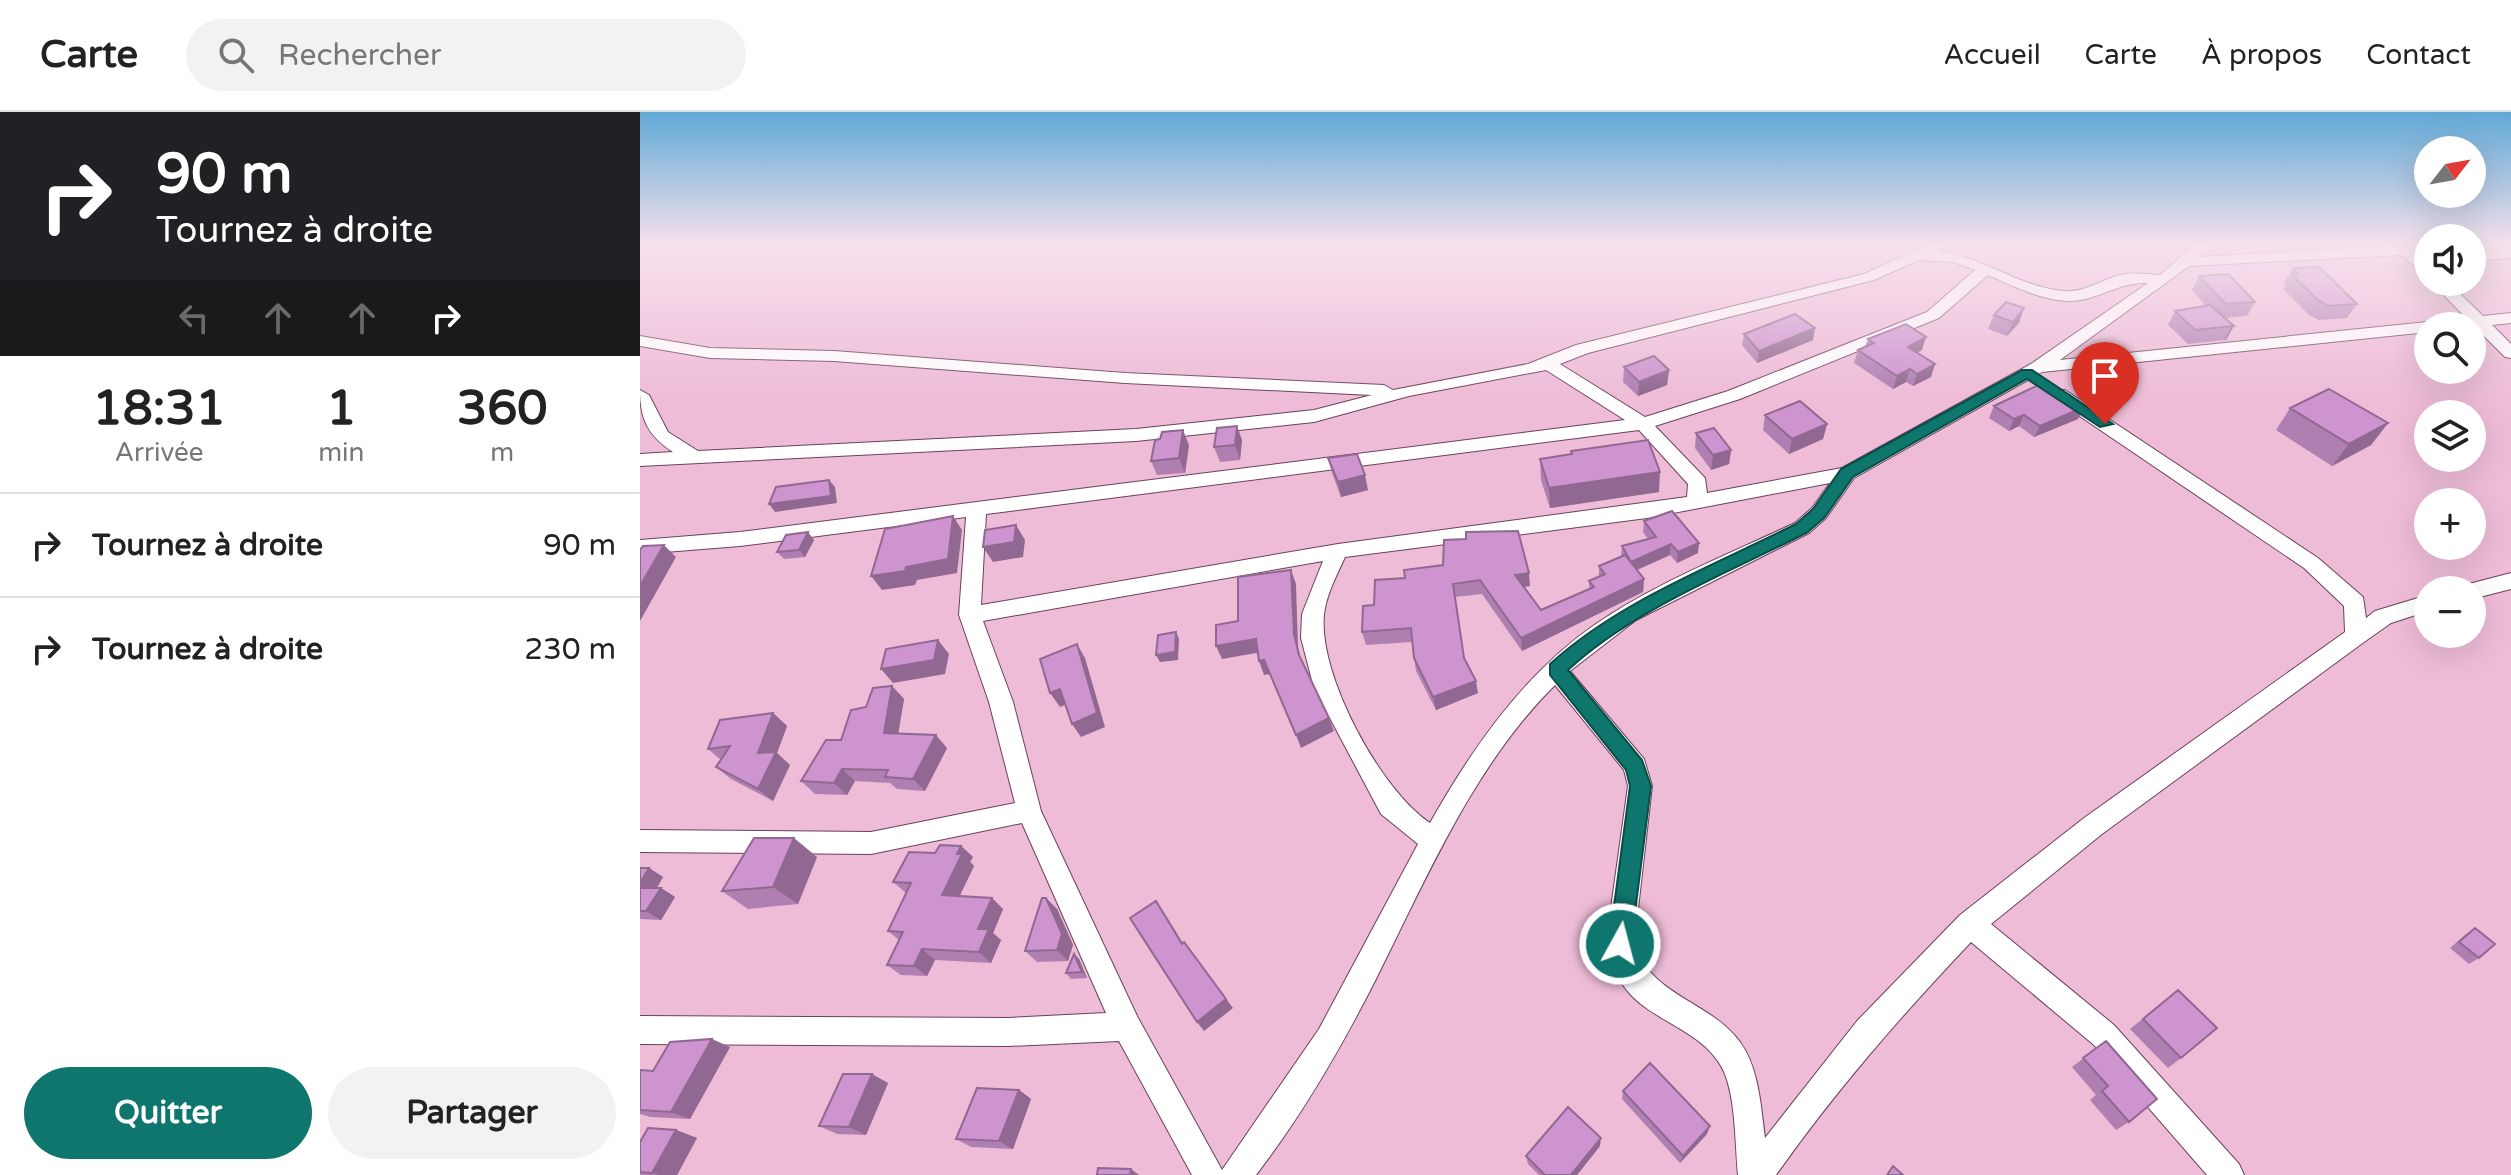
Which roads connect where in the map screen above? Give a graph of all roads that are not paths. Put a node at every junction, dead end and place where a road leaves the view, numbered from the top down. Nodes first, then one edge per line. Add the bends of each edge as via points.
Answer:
1 (1795, 296) edge
2 (1955, 296) edge
3 (2066, 296) edge
4 (2088, 296) edge
5 (2140, 296) edge
6 (2454, 296) edge
7 (2471, 312) edge
8 (2511, 318) edge
9 (2486, 319) edge
10 (2414, 326) edge
11 (2486, 326) edge
12 (640, 341) edge
13 (2511, 353) edge
14 (1547, 363) junction
15 (2032, 370) junction
16 (1408, 391) junction
17 (640, 395) edge
18 (1643, 424) junction
19 (691, 455) junction
20 (640, 460) edge
21 (1847, 473) junction
22 (1696, 503) junction
23 (977, 506) junction
24 (640, 547) edge
25 (1338, 551) junction
26 (2511, 581) edge
27 (2486, 587) edge
28 (2414, 607) edge
29 (970, 615) junction
30 (2356, 636) junction
31 (1556, 670) junction
32 (1029, 811) junction
33 (1434, 840) junction
34 (640, 841) edge
35 (1970, 924) junction
36 (1127, 1026) junction
37 (640, 1030) edge
38 (1209, 1175) edge
39 (1236, 1175) edge
40 (1756, 1175) edge
41 (2228, 1175) edge

1 - 14 street via 1593,346
2 - 18 street via 1920,321 1734,395
3 - 4 street
5 - 15 street
6 - 7 street
8 - 9 street
10 - 15 street
11 - 13 street
12 - 16 street via 710,353
14 - 16 street
14 - 18 street
15 - 21 street
15 - 30 street via 2311,563 2355,603
16 - 19 street via 1314,416 1136,435
17 - 19 street via 661,436
18 - 22 street via 1698,483
18 - 23 street
19 - 20 street
21 - 22 street
21 - 31 street via 1802,528 1626,618
22 - 25 street
23 - 24 street via 740,539
23 - 29 street
25 - 29 street
25 - 33 street via 1313,610 1313,656 1390,806
26 - 27 street
28 - 30 street via 2383,617
29 - 32 street via 1001,702
30 - 35 street via 2093,826
31 - 33 street via 1513,715
31 - 40 street via 1635,766 1640,786 1620,944 1624,964 1633,981 1730,1053 1744,1080
32 - 34 street via 871,843
32 - 36 street
33 - 39 street via 1330,1037
35 - 40 street via 1867,1031
35 - 41 street via 2104,1035
36 - 37 street via 1008,1032
36 - 38 street

